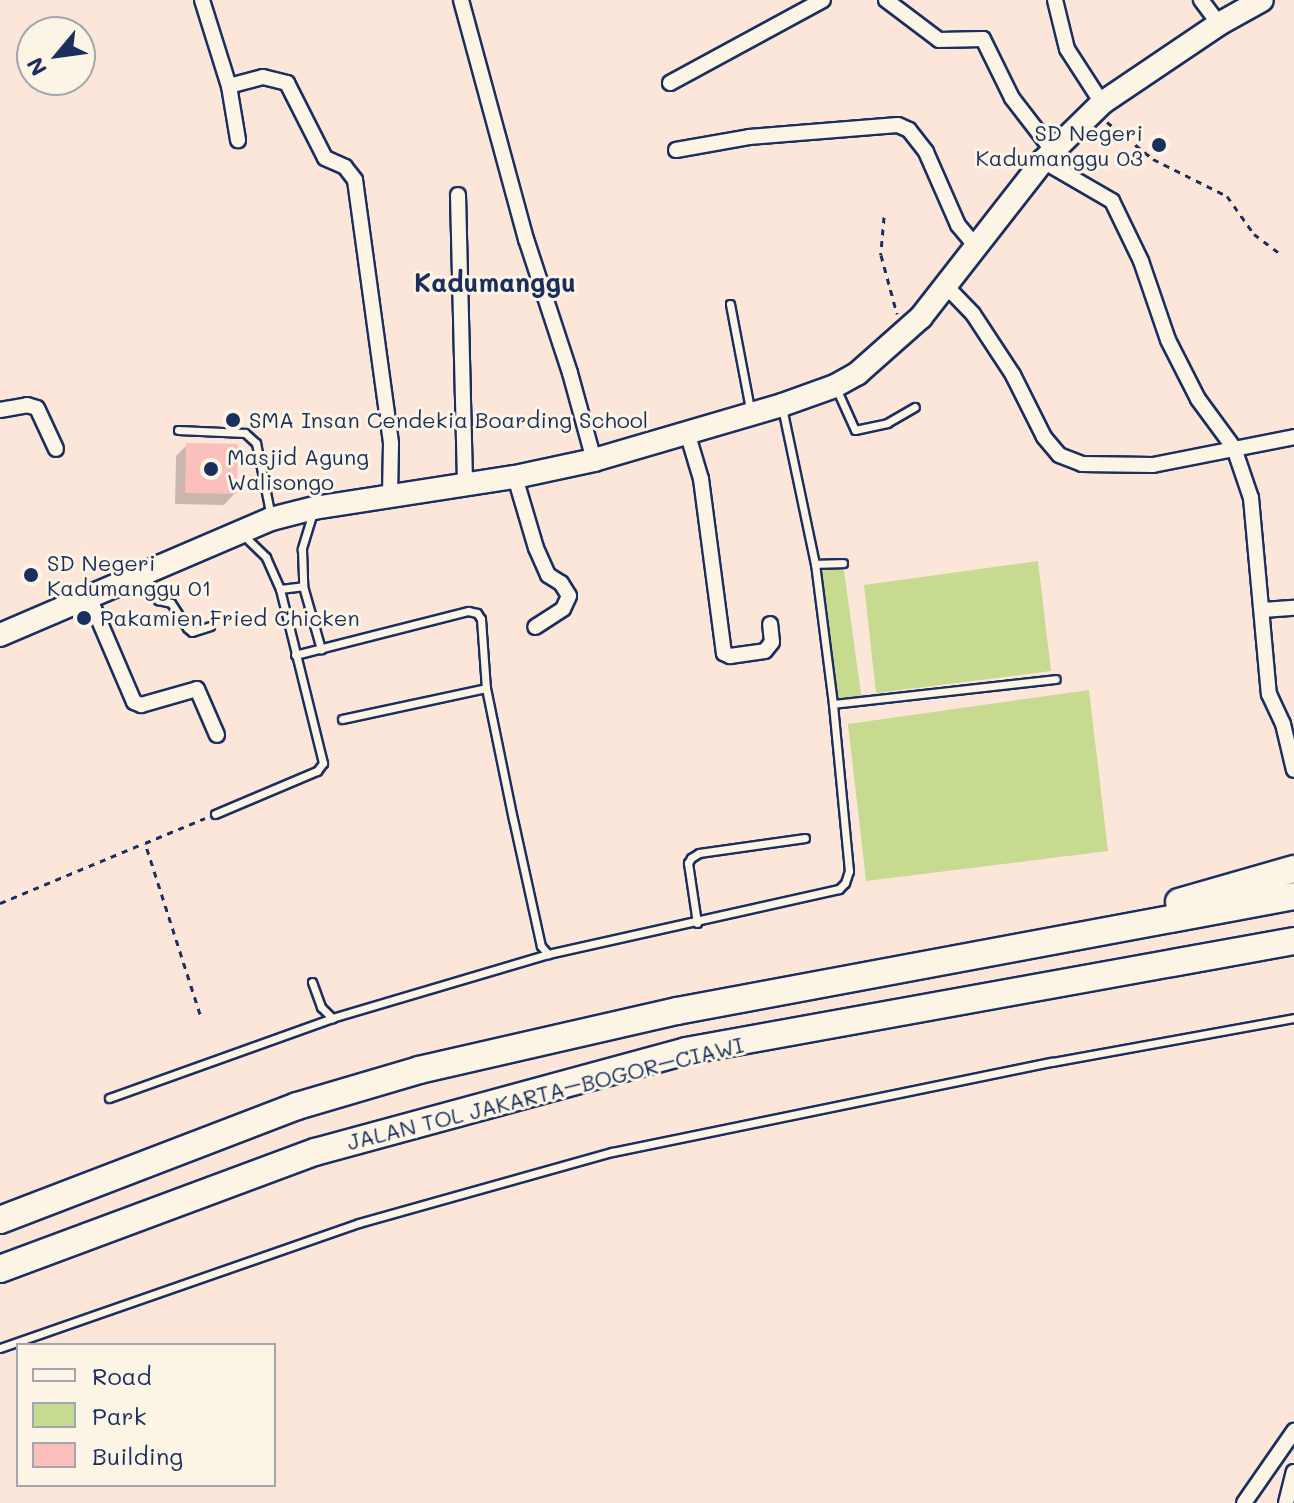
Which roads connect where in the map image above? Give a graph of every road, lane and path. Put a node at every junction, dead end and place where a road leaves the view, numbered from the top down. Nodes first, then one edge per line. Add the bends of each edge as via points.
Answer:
1 (202, 0) edge
2 (823, 0) edge
3 (886, 0) edge
4 (1055, 0) edge
5 (1201, 0) edge
6 (1262, 0) edge
7 (462, 10) edge
8 (1219, 24) junction
9 (670, 83) dead end
10 (229, 86) junction
11 (1098, 107) junction
12 (238, 140) dead end
13 (676, 150) dead end
14 (1048, 155) junction
15 (458, 195) dead end
16 (884, 217) dead end
17 (977, 248) junction
18 (1279, 253) dead end
19 (947, 287) junction
20 (730, 304) dead end
21 (906, 332) junction
22 (835, 386) junction
23 (782, 405) junction
24 (915, 407) dead end
25 (0, 410) edge
26 (751, 412) junction
27 (178, 430) dead end
28 (687, 432) junction
29 (1294, 437) edge
30 (1234, 448) junction
31 (56, 449) dead end
32 (594, 460) junction
33 (515, 477) junction
34 (465, 485) junction
35 (390, 496) junction
36 (314, 508) junction
37 (271, 519) junction
38 (240, 532) junction
39 (843, 563) dead end
40 (815, 564) junction
41 (144, 572) junction
42 (303, 586) junction
43 (280, 589) junction
44 (89, 597) junction
45 (1294, 608) edge
46 (1263, 610) junction
47 (770, 624) dead end
48 (210, 626) dead end
49 (535, 627) dead end
50 (0, 635) edge
51 (321, 649) junction
52 (295, 655) junction
53 (1056, 679) dead end
54 (486, 688) junction
55 (833, 704) junction
56 (342, 719) dead end
57 (217, 735) dead end
58 (1294, 770) edge
59 (215, 814) joint
60 (805, 838) dead end
61 (145, 843) junction
62 (1294, 869) edge
63 (1294, 896) edge
64 (0, 903) edge
65 (697, 923) junction
66 (1294, 941) edge
67 (1025, 945) junction
68 (548, 954) junction
69 (312, 982) dead end
70 (200, 1014) dead end
71 (332, 1018) junction
72 (1294, 1018) edge
73 (109, 1098) dead end
74 (0, 1220) edge
75 (0, 1269) edge
76 (0, 1348) edge
77 (1294, 1431) edge
78 (1294, 1472) edge
79 (1244, 1503) edge
80 (1286, 1503) edge

1 - 10 street
2 - 9 street
3 - 14 street via 939,40 983,39
4 - 11 street via 1067,49
5 - 8 street
6 - 8 main road
7 - 32 street
8 - 11 main road
10 - 12 street
10 - 35 street via 263,77 287,83 325,158 345,167 355,180 391,444
11 - 14 main road
11 - 18 path via 1153,159 1227,196 1254,234
13 - 17 street via 749,137 898,125 909,130 926,152 958,225
14 - 17 main road
14 - 30 street via 1112,201 1141,261 1168,340 1198,399
15 - 34 street
16 - 21 path via 881,255 893,306
17 - 19 main road
19 - 21 main road
19 - 30 street via 973,314 1059,455 1082,464 1153,465
20 - 26 lane
21 - 22 main road
22 - 23 main road
22 - 24 lane via 855,430 887,423
23 - 26 main road
23 - 40 lane
25 - 31 street via 37,408
26 - 28 main road
27 - 37 lane via 245,433 256,443
28 - 32 main road
28 - 47 street via 701,479 724,653 765,651 772,642
29 - 30 street
30 - 46 street via 1251,498
32 - 33 main road
33 - 34 main road
33 - 49 street via 548,575 569,596 563,609
34 - 35 main road
35 - 36 main road
36 - 37 main road
36 - 42 lane via 302,549
37 - 38 main road
38 - 41 main road
38 - 43 lane via 266,557
39 - 40 lane
40 - 55 lane
41 - 44 main road
41 - 48 lane via 158,600 171,603 187,628 192,632
42 - 43 lane
42 - 51 lane
43 - 52 lane
44 - 50 main road
44 - 57 street via 134,702 141,705 197,689
45 - 46 street
46 - 58 street via 1269,694
51 - 52 lane
51 - 54 lane via 477,613
52 - 59 lane via 323,763 317,771
53 - 55 lane
54 - 56 lane
54 - 68 lane via 541,946
55 - 65 lane via 849,871 845,883 839,889
59 - 61 path
60 - 65 lane via 691,858
61 - 64 path
61 - 70 path
62 - 67 highway
63 - 67 highway, JALAN TOL JAKARTA–BOGOR–CIAWI
65 - 68 lane
66 - 75 highway, JALAN TOL JAKARTA–BOGOR–CIAWI via 686,1051 315,1152
67 - 74 highway, JALAN TOL JAKARTA–BOGOR–CIAWI via 677,1011 419,1070 297,1106
68 - 71 lane
69 - 71 lane via 321,1007
71 - 73 lane
72 - 76 lane via 612,1152 359,1223
77 - 79 street
78 - 80 street

